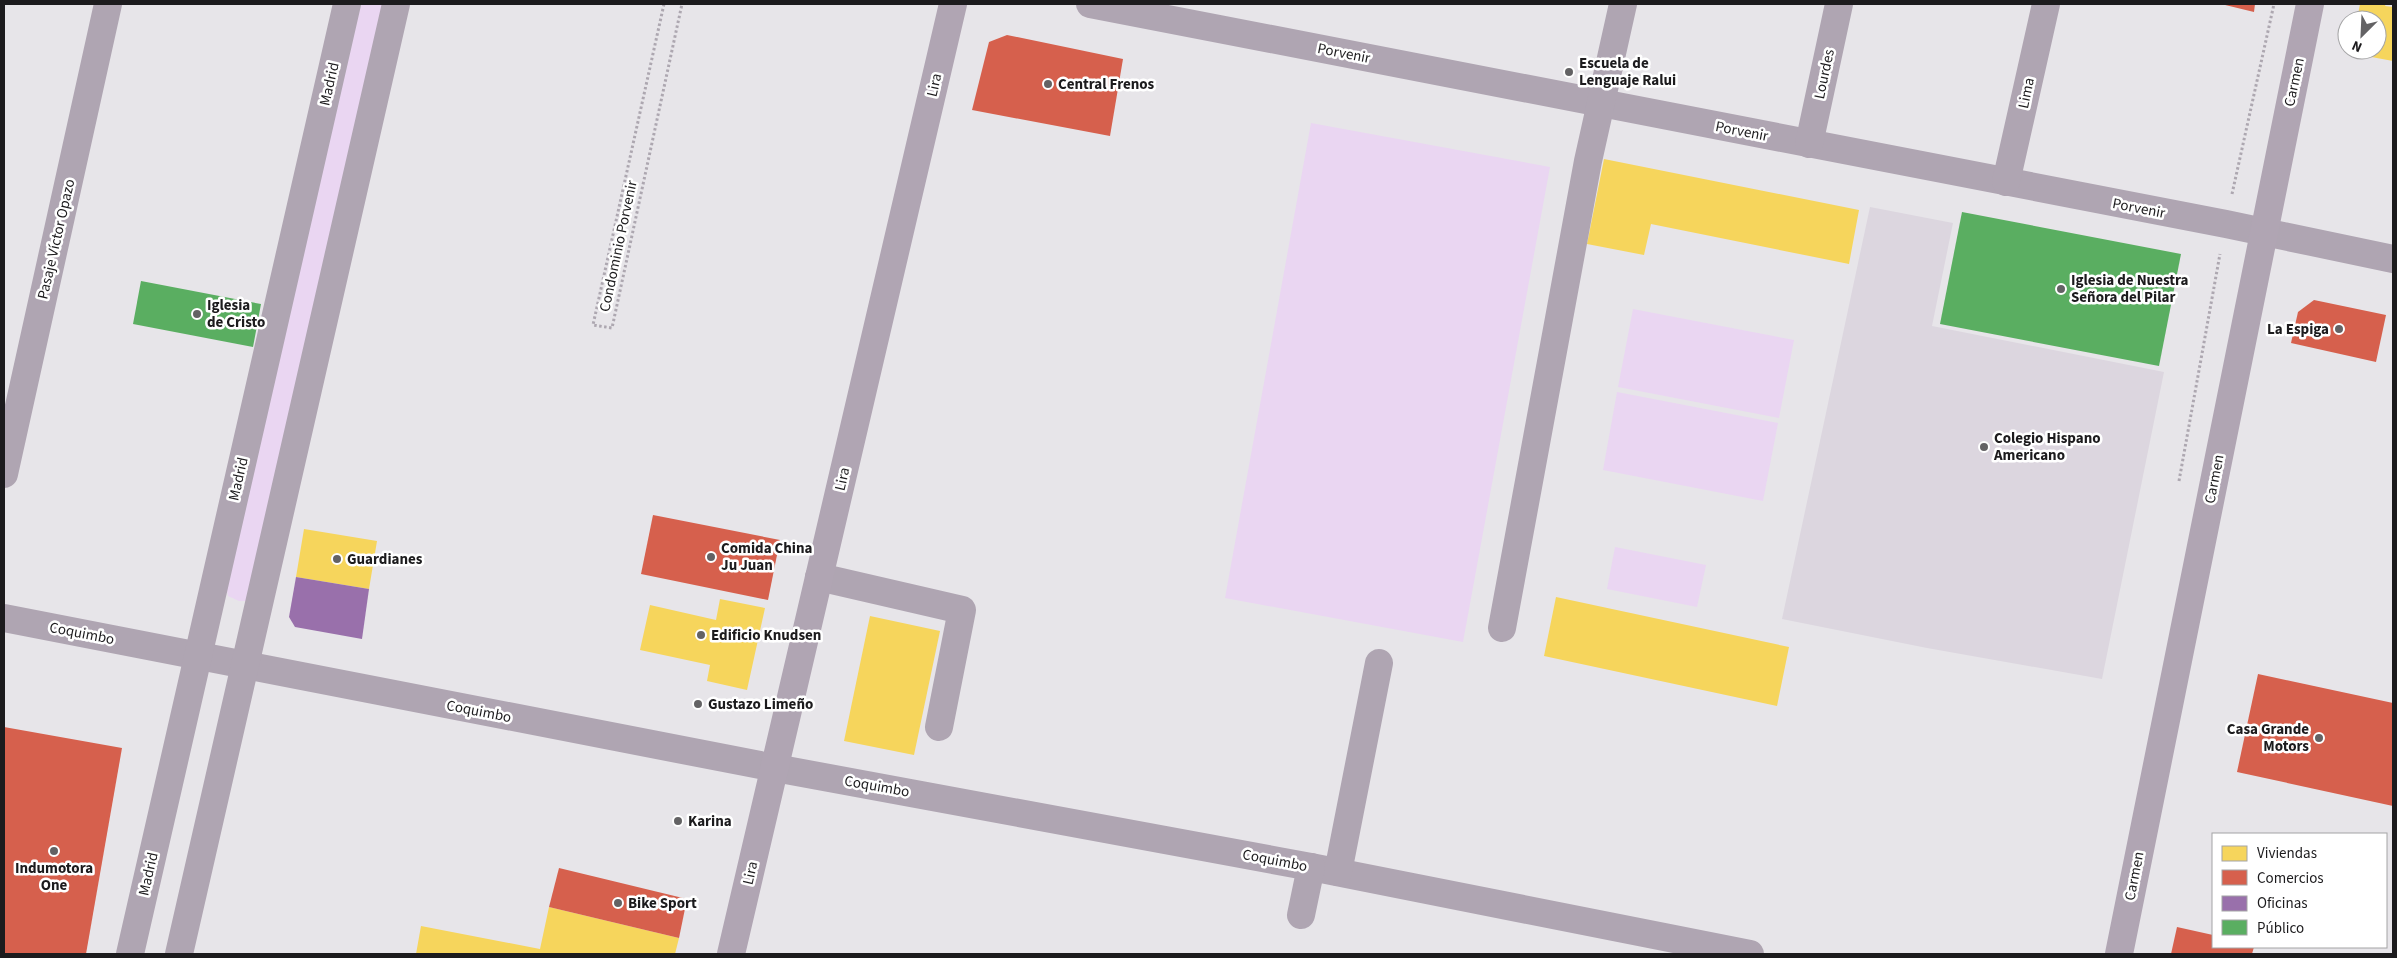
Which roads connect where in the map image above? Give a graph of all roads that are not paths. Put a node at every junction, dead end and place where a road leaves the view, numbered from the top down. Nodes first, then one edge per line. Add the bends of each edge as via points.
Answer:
1 (108, 4) edge
2 (347, 4) edge
3 (396, 4) edge
4 (953, 4) edge
5 (1090, 4) edge
6 (1624, 4) edge
7 (1839, 4) edge
8 (2046, 4) edge
9 (2310, 4) edge
10 (1602, 103) junction
11 (1809, 144) junction
12 (2006, 182) junction
13 (2264, 232) junction
14 (2393, 259) edge
15 (4, 474) edge
16 (819, 577) junction
17 (4, 618) edge
18 (1502, 628) dead end
19 (198, 657) junction
20 (1379, 663) dead end
21 (246, 666) junction
22 (939, 726) dead end
23 (775, 768) junction
24 (1311, 867) junction
25 (1338, 872) junction
26 (1301, 915) dead end
27 (130, 954) edge
28 (179, 954) edge
29 (731, 954) edge
30 (1750, 954) edge
31 (2119, 954) edge

1 - 15 street, Pasaje Víctor Opazo
2 - 19 street, Madrid
3 - 21 street
4 - 16 main road, Lira
5 - 10 street, Porvenir
6 - 10 street
7 - 11 street, Lourdes
8 - 12 street, Lima
9 - 13 main road, Carmen
10 - 11 street, Porvenir
10 - 18 street via 1588,161
11 - 12 street, Porvenir
12 - 13 street, Porvenir
13 - 14 street, Porvenir
13 - 31 main road, Carmen
16 - 22 street via 962,610
16 - 23 main road, Lira
17 - 19 street, Coquimbo
19 - 21 street, Coquimbo
19 - 27 street, Madrid
20 - 25 street
21 - 23 street, Coquimbo
21 - 28 street
23 - 24 street, Coquimbo
23 - 29 main road, Lira
24 - 25 street, Coquimbo
24 - 26 street
25 - 30 street, Coquimbo

